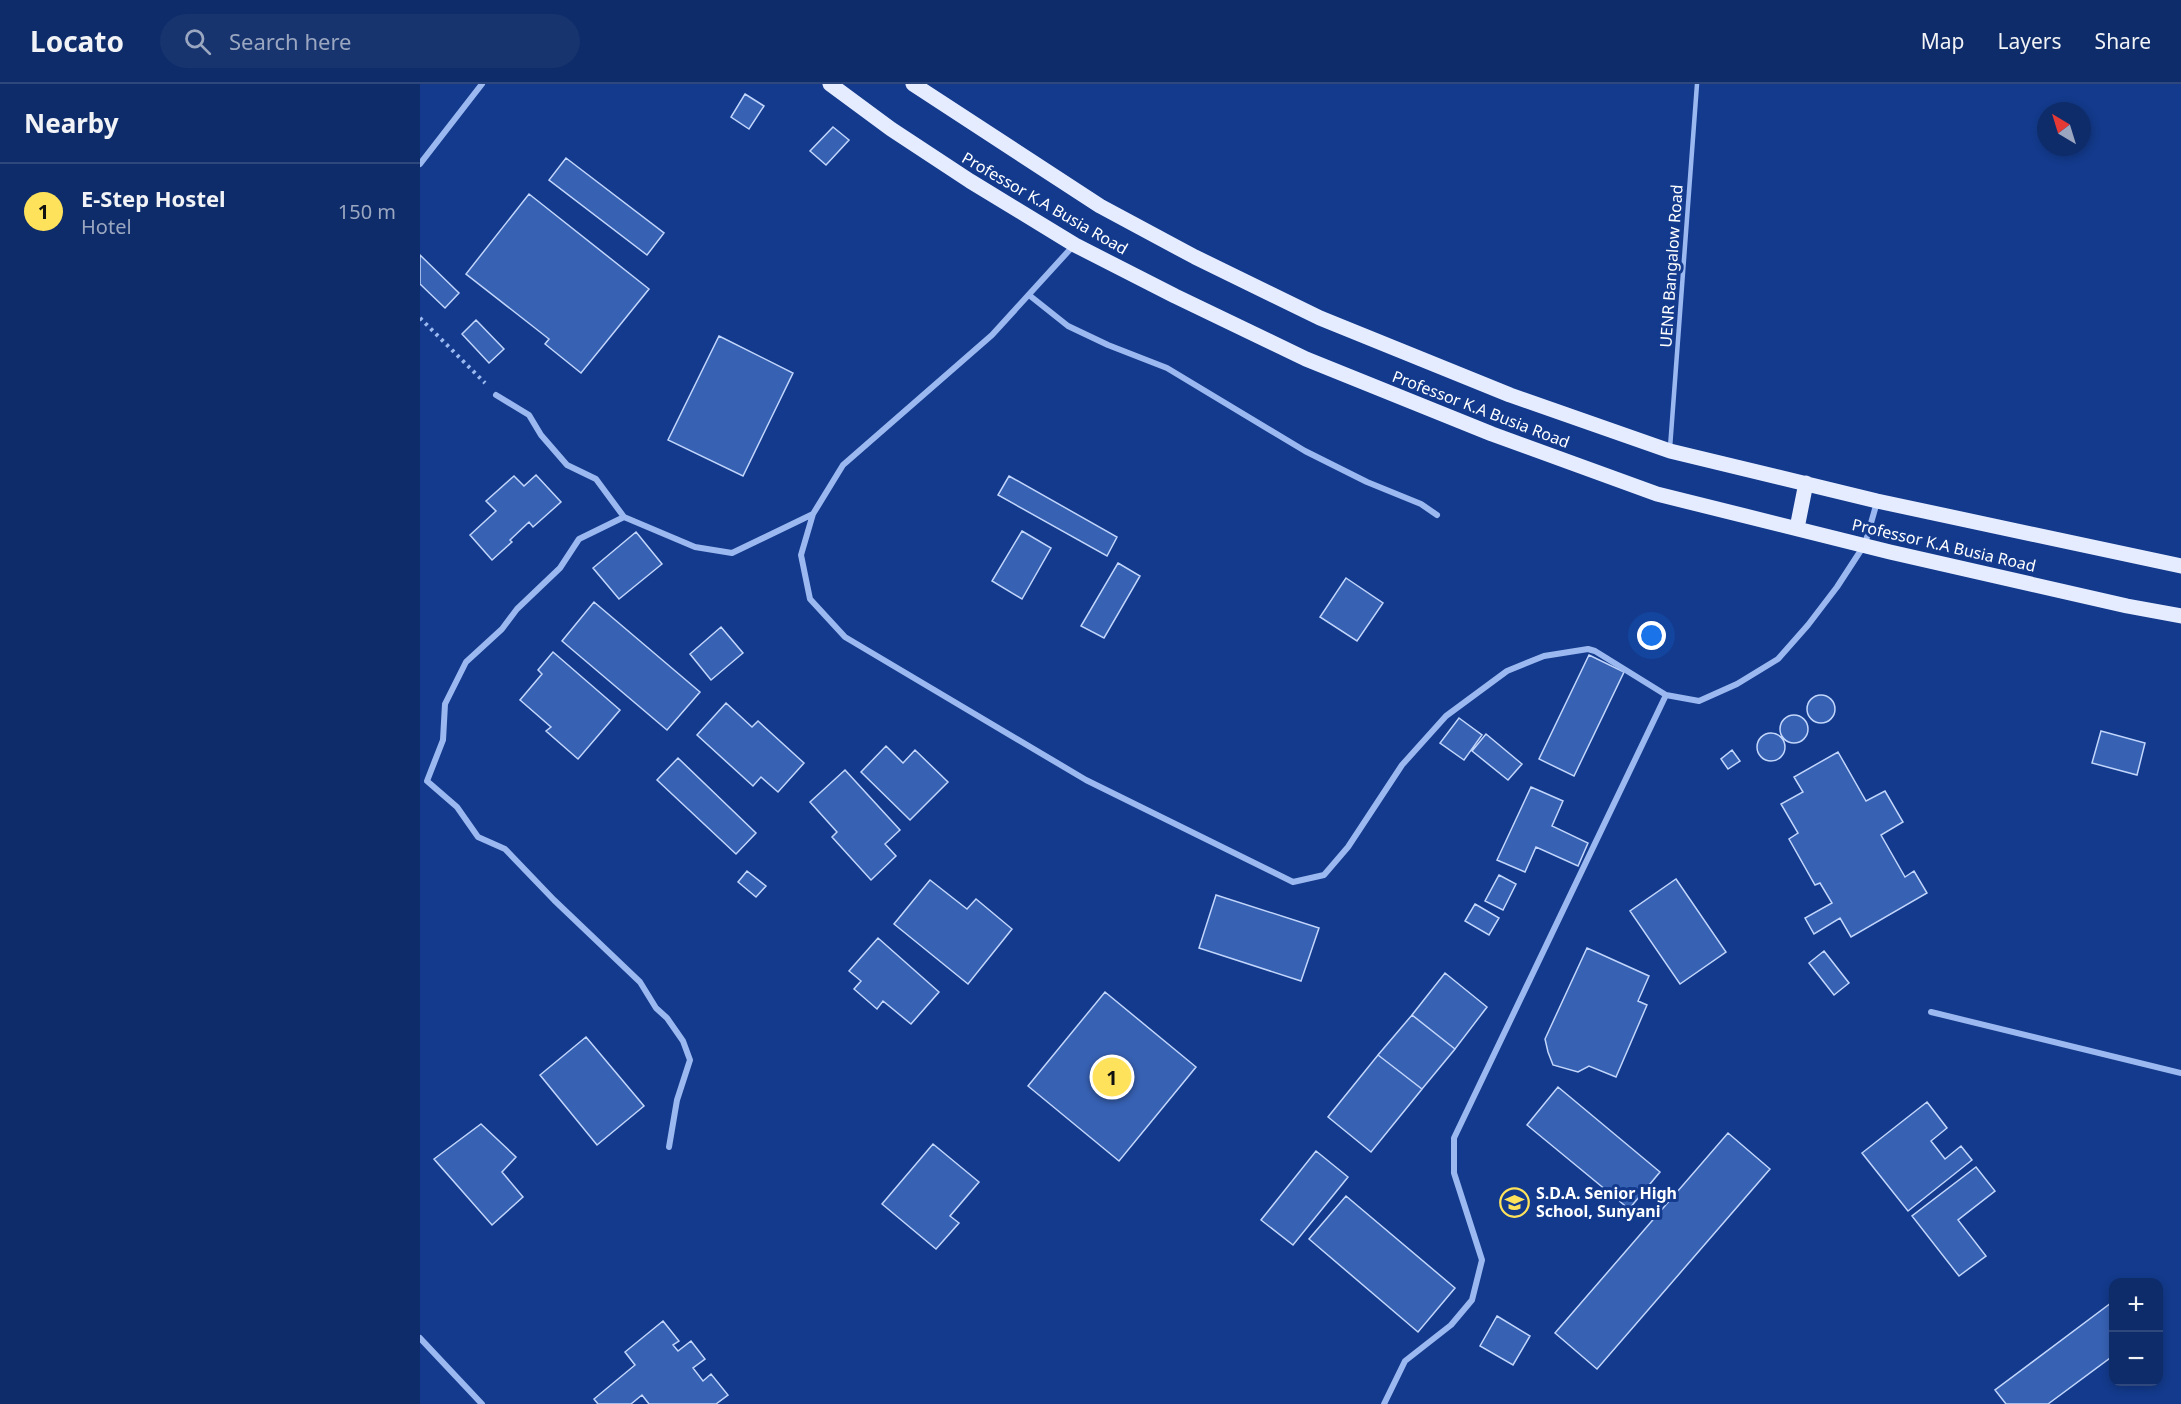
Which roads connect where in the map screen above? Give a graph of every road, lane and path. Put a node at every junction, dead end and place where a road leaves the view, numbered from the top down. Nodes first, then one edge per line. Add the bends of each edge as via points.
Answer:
1 (482, 84) edge
2 (830, 84) edge
3 (913, 84) edge
4 (1697, 84) edge
5 (420, 164) edge
6 (1075, 245) junction
7 (1029, 295) junction
8 (420, 318) edge
9 (496, 395) joint
10 (1670, 451) junction
11 (1806, 483) junction
12 (1877, 501) junction
13 (813, 514) junction
14 (1437, 515) dead end
15 (624, 517) junction
16 (1797, 528) junction
17 (1865, 544) junction
18 (2181, 566) edge
19 (2181, 616) edge
20 (1666, 695) junction
21 (1931, 1012) dead end
22 (2181, 1073) edge
23 (669, 1147) dead end
24 (420, 1338) edge
25 (482, 1404) edge
26 (1384, 1404) edge

1 - 5 street
2 - 6 main road, Professor K.A Busia Road via 970,181
3 - 10 main road, Professor K.A Busia Road via 1100,206 1320,318 1510,394
4 - 10 lane, UENR Bangalow Road
6 - 7 street
6 - 16 main road, Professor K.A Busia Road via 1306,359 1492,434 1657,494
7 - 13 street via 992,335 843,465
7 - 14 street via 1068,326 1167,368 1305,451
8 - 9 path
9 - 15 street via 529,415 540,435 567,465 596,479
10 - 11 main road, Professor K.A Busia Road
11 - 12 main road, Professor K.A Busia Road
11 - 16 main road
12 - 17 street
12 - 18 main road, Professor K.A Busia Road
13 - 15 street via 732,554 695,548
13 - 20 street via 801,555 810,599 845,637 1086,780 1293,882 1324,875 1348,847 1409,757 1446,716 1507,672 1544,656 1588,649
15 - 23 street via 579,539 560,568 466,662 445,704 443,740 427,781 457,807 478,837 505,849 640,982 683,1041 690,1060 677,1100
16 - 17 main road, Professor K.A Busia Road
17 - 19 main road, Professor K.A Busia Road
17 - 20 street via 1808,626 1778,658 1737,684 1699,701
20 - 26 street via 1454,1138 1454,1173 1482,1260 1472,1300 1451,1325 1405,1361
21 - 22 street
24 - 25 street

